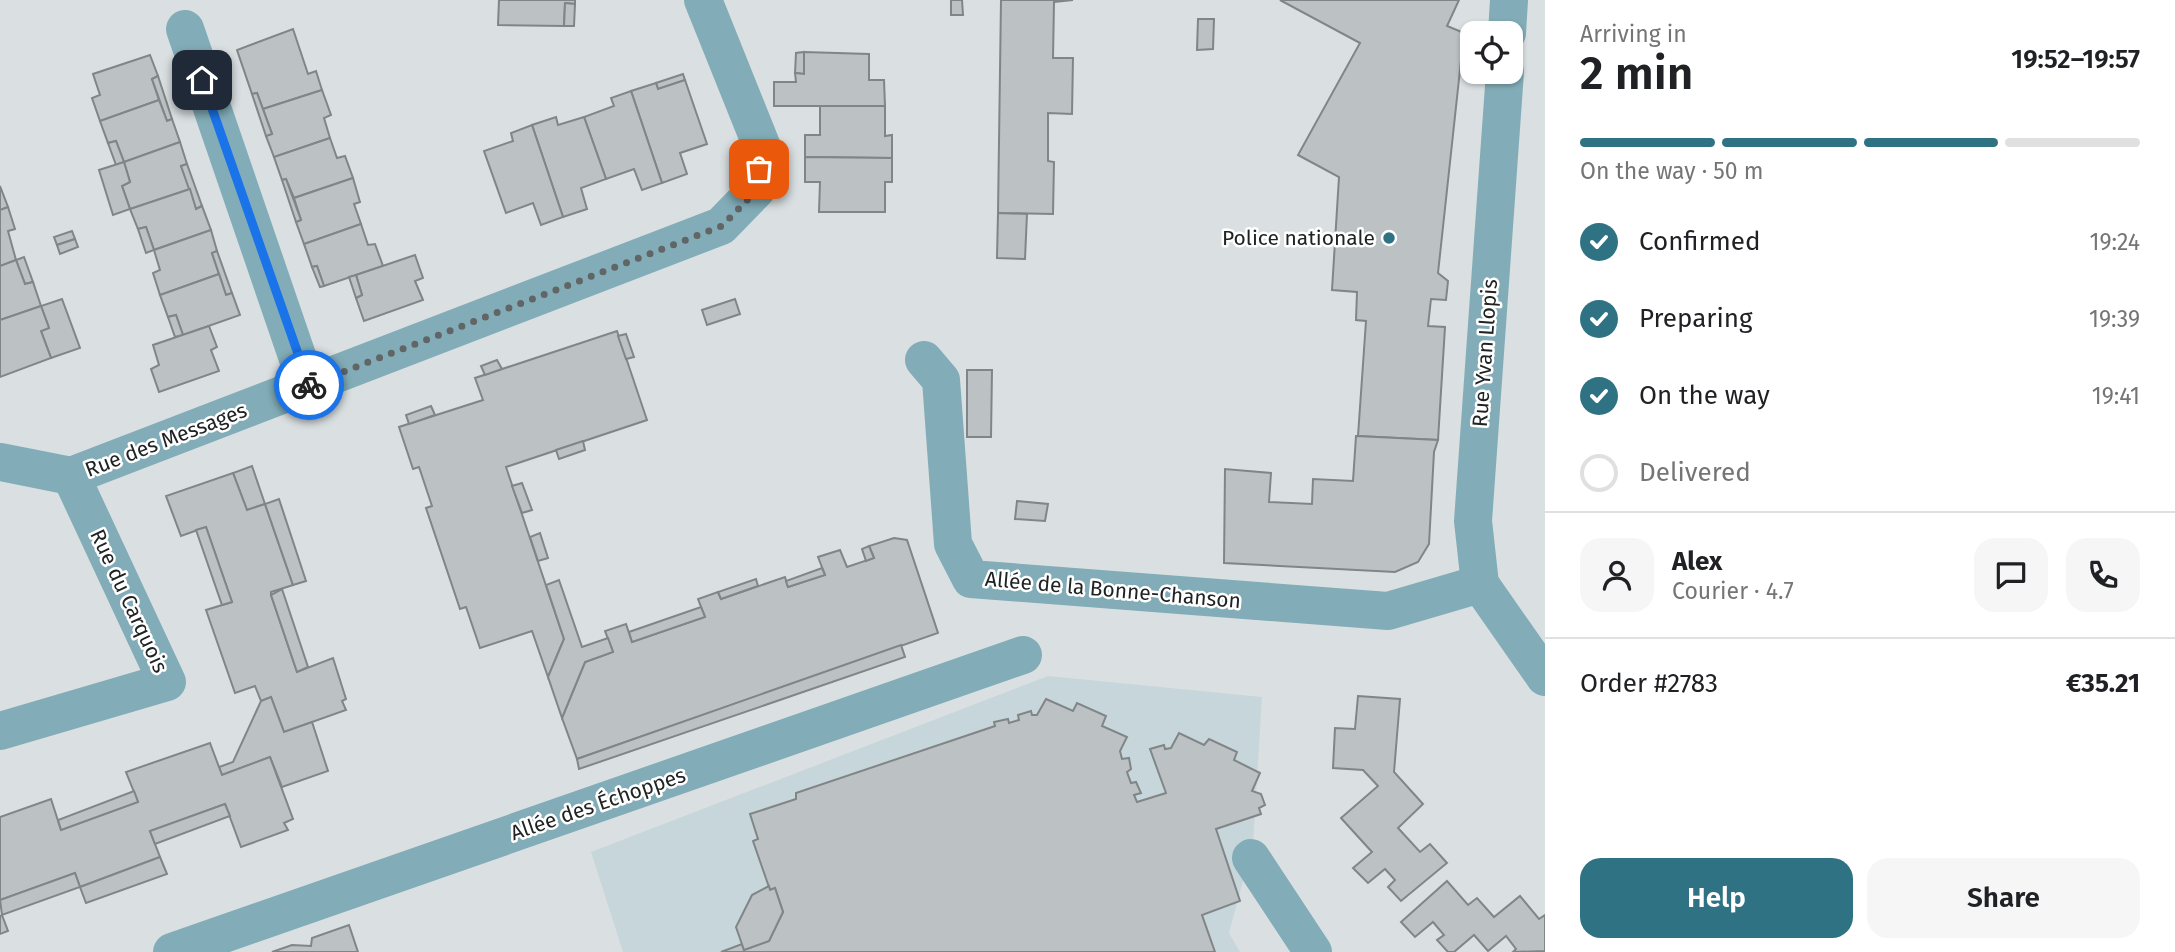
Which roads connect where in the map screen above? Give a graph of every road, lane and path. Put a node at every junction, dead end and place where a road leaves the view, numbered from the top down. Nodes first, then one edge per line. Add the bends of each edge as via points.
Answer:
1 (704, 0) edge
2 (1509, 0) edge
3 (1508, 21) edge
4 (185, 29) dead end
5 (1504, 84) edge
6 (924, 360) dead end
7 (307, 385) junction
8 (0, 461) edge
9 (71, 477) junction
10 (1480, 584) junction
11 (1023, 655) dead end
12 (1545, 677) edge
13 (0, 731) edge
14 (1251, 858) dead end
15 (172, 952) edge
16 (1313, 952) edge

1 - 7 street, Rue des Messages via 762,147 757,190 722,226
2 - 3 street
4 - 7 street
5 - 10 street, Rue Yvan Llopis via 1473,522
6 - 10 street, Allée de la Bonne-Chanson via 941,380 953,544 971,579 1388,611
7 - 9 street, Rue des Messages
8 - 9 street, Rue des Messages
9 - 13 street, Rue du Carquois via 167,682
10 - 12 street, Rue Yvan Llopis
11 - 15 street, Allée des Échoppes
14 - 16 street

